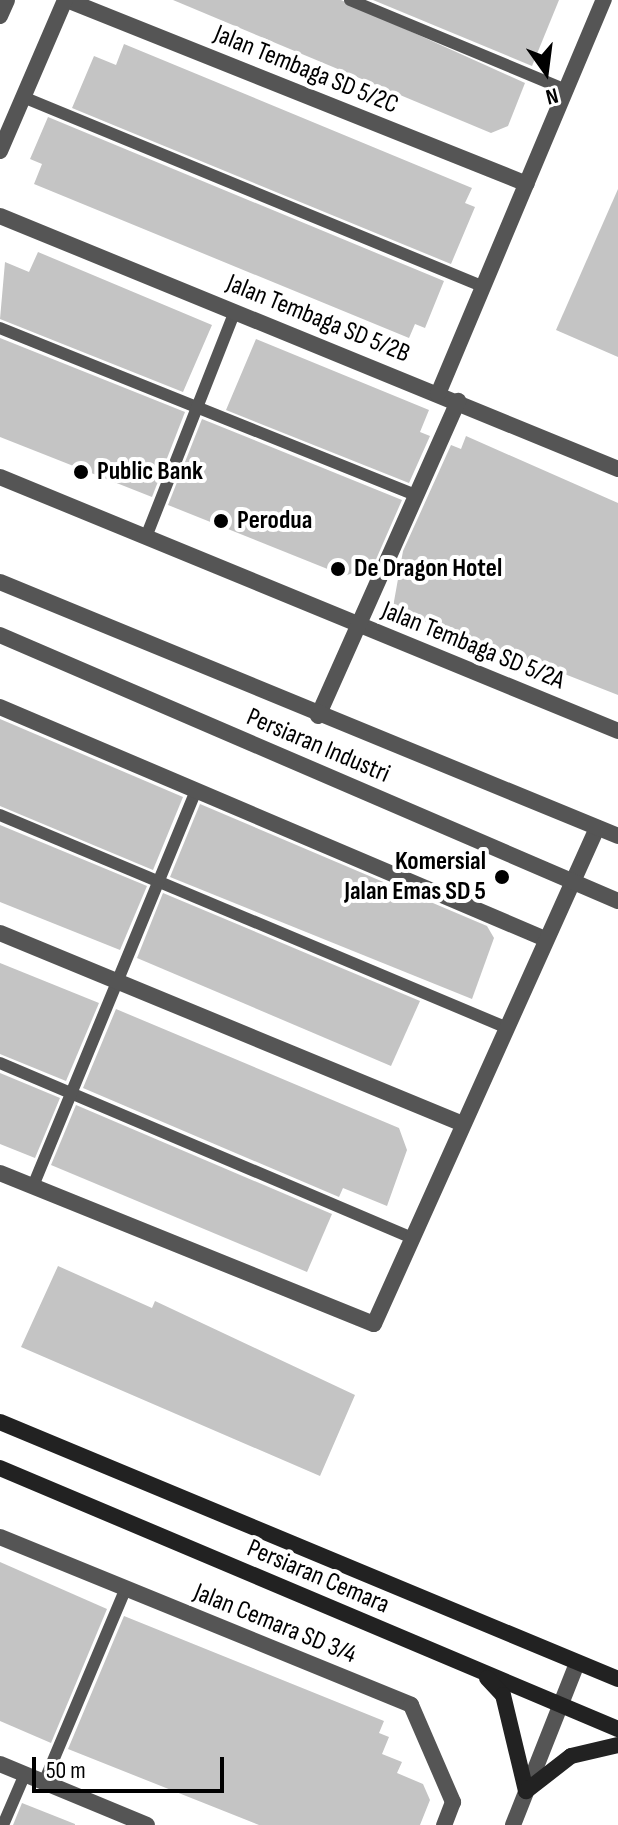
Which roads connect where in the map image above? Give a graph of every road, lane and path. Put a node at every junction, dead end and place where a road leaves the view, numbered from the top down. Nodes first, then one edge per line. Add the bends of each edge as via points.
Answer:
1 (7, 0) edge
2 (66, 0) edge
3 (350, 0) edge
4 (604, 0) edge
5 (0, 16) edge
6 (566, 90) junction
7 (23, 97) junction
8 (0, 151) edge
9 (527, 184) junction
10 (0, 216) edge
11 (483, 287) junction
12 (235, 311) junction
13 (0, 328) edge
14 (438, 394) junction
15 (458, 401) junction
16 (198, 406) junction
17 (618, 469) edge
18 (0, 477) edge
19 (417, 496) junction
20 (146, 537) junction
21 (0, 582) edge
22 (363, 627) junction
23 (0, 635) edge
24 (0, 707) edge
25 (318, 716) junction
26 (618, 731) edge
27 (196, 790) junction
28 (0, 815) edge
29 (597, 828) junction
30 (618, 836) edge
31 (154, 880) junction
32 (572, 882) junction
33 (618, 901) edge
34 (0, 933) edge
35 (543, 938) junction
36 (114, 979) junction
37 (505, 1027) junction
38 (0, 1063) edge
39 (68, 1092) junction
40 (463, 1124) junction
41 (0, 1173) edge
42 (33, 1186) junction
43 (413, 1238) junction
44 (0, 1422) edge
45 (0, 1468) edge
46 (0, 1537) edge
47 (126, 1588) junction
48 (577, 1663) junction
49 (483, 1673) junction
50 (618, 1679) edge
51 (560, 1707) junction
52 (618, 1729) edge
53 (618, 1745) edge
54 (0, 1764) edge
55 (25, 1774) junction
56 (44, 1782) junction
57 (526, 1791) junction
58 (3, 1825) edge
59 (147, 1825) edge
60 (444, 1825) edge
61 (513, 1825) edge

1 - 5 street
2 - 7 street
2 - 9 street, Jalan Tembaga SD 5/2C
3 - 6 lane
4 - 6 street
6 - 9 street
7 - 8 street
7 - 11 lane
9 - 11 street
10 - 12 street, Jalan Tembaga SD 5/2B
11 - 14 street
12 - 14 street, Jalan Tembaga SD 5/2B
12 - 16 lane
13 - 16 lane
14 - 15 street, Jalan Tembaga SD 5/2B
15 - 17 street, Jalan Tembaga SD 5/2B
15 - 19 street
16 - 19 lane
16 - 20 lane
18 - 20 street, Jalan Tembaga SD 5/2A
19 - 22 street
20 - 22 street, Jalan Tembaga SD 5/2A
21 - 25 street, Persiaran Industri
22 - 25 street
22 - 26 street, Jalan Tembaga SD 5/2A
23 - 32 street, Persiaran Industri
24 - 27 street
25 - 29 street, Persiaran Industri
27 - 31 lane
27 - 35 street
28 - 31 lane
29 - 30 street, Persiaran Industri
29 - 32 street
31 - 36 lane
31 - 37 lane
32 - 33 street, Persiaran Industri
32 - 35 street
34 - 36 street
35 - 37 street
36 - 39 lane
36 - 40 street
37 - 40 street
38 - 39 lane
39 - 42 lane
39 - 43 lane
40 - 43 street
41 - 42 street
42 - 43 street via 374,1324
44 - 48 main road, Persiaran Cemara
45 - 49 main road, Persiaran Cemara
46 - 47 street, Jalan Cemara SD 3/4
47 - 56 lane
47 - 60 street, Jalan Cemara SD 3/4 via 411,1705 453,1802
48 - 50 main road, Persiaran Cemara
48 - 51 street
49 - 51 main road, Persiaran Cemara
49 - 57 main road via 503,1695
51 - 52 main road, Persiaran Cemara
51 - 57 street
53 - 57 main road via 571,1756
54 - 55 street
55 - 56 street
55 - 58 lane
56 - 59 street
57 - 61 street

